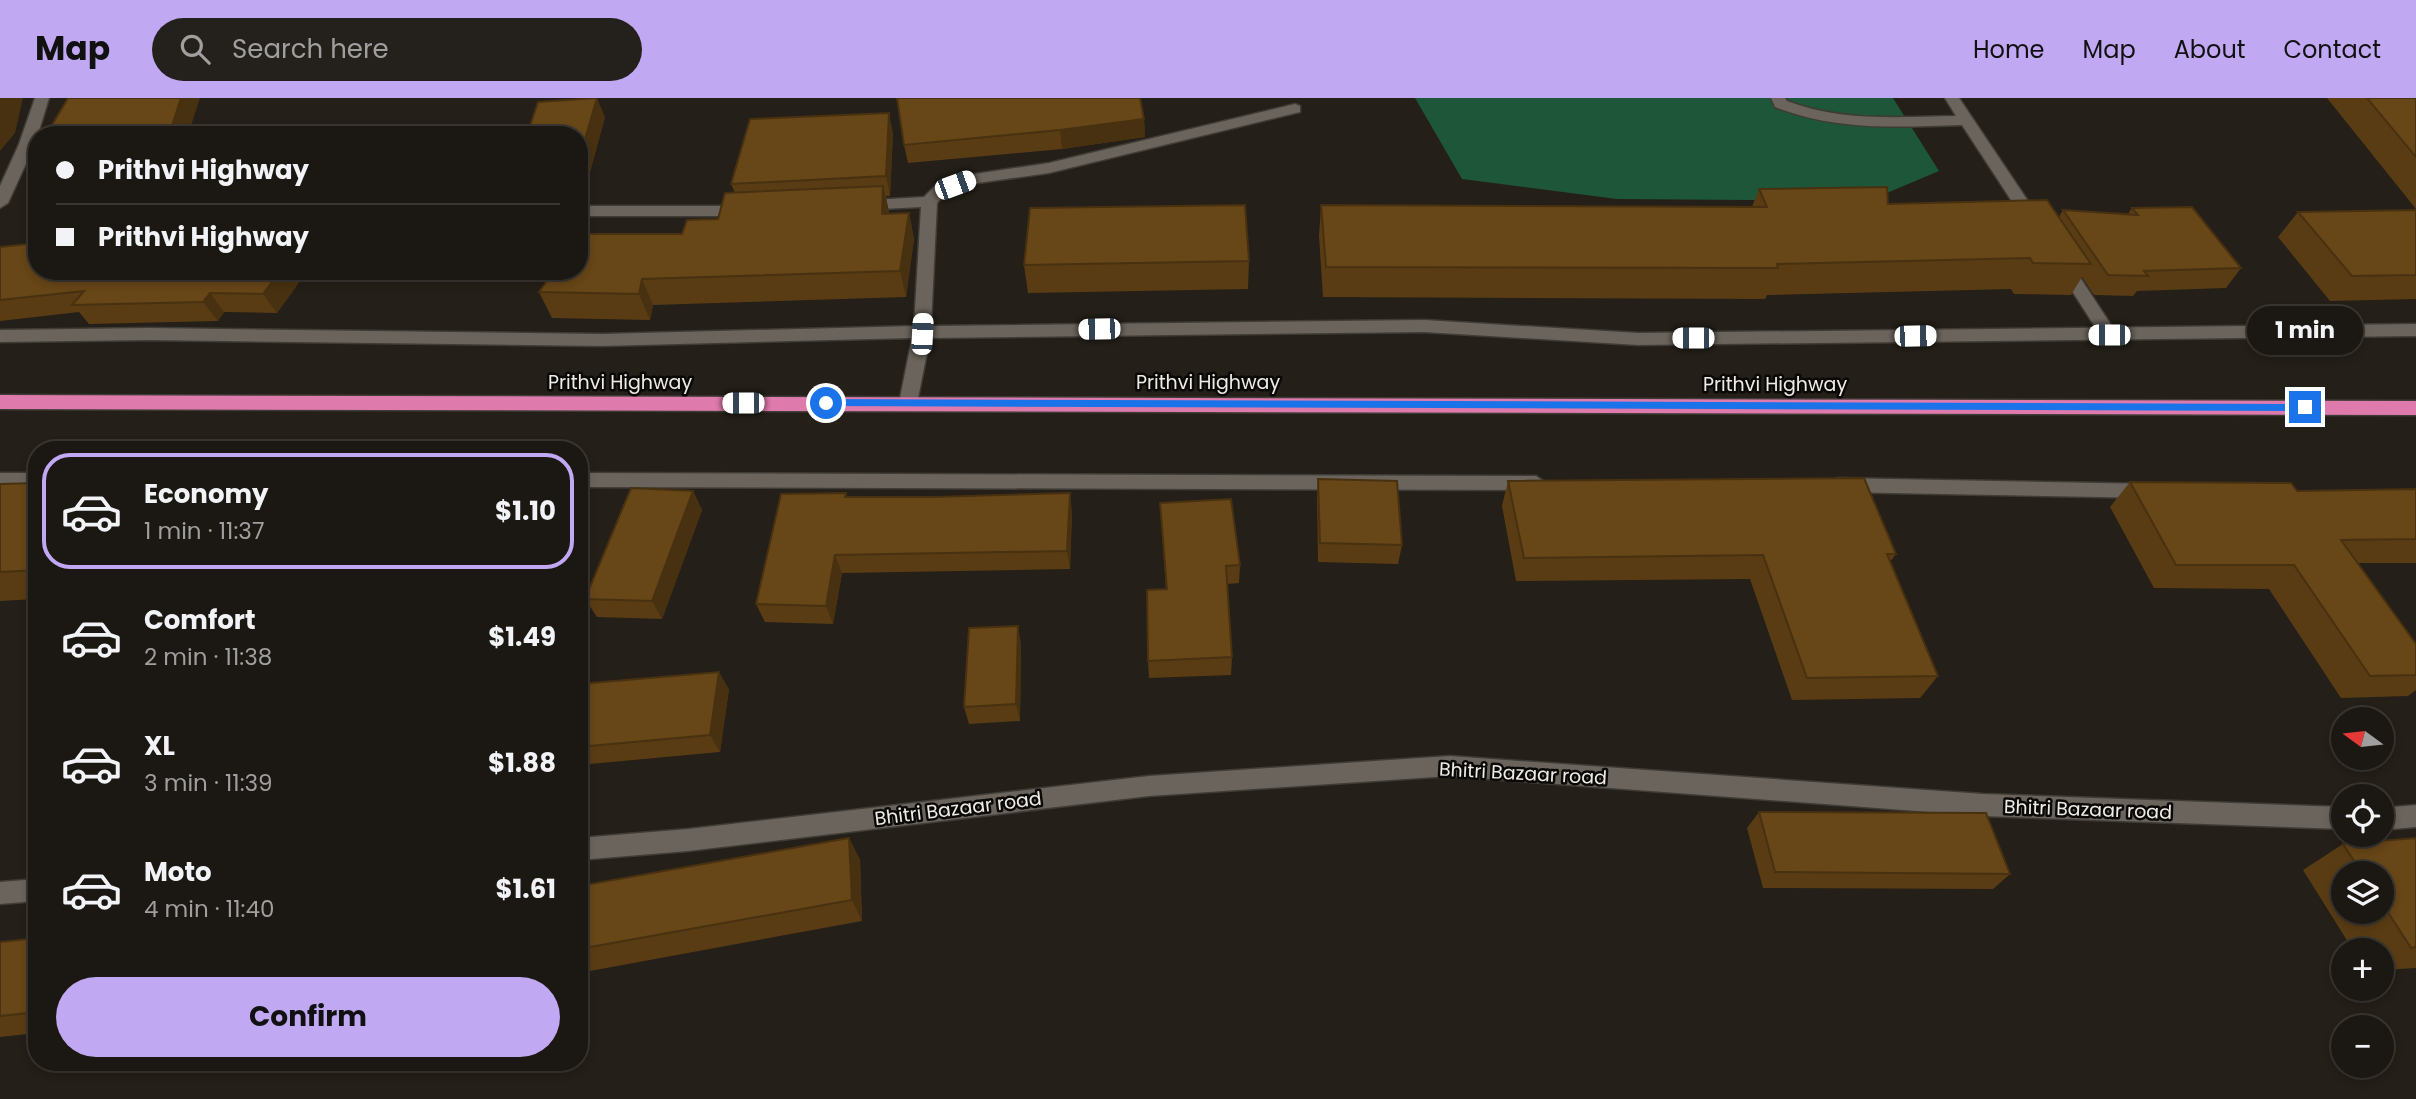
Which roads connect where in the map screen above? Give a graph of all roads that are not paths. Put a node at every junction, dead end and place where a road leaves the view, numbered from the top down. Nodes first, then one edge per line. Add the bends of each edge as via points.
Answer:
1 (42, 98) edge
2 (1777, 98) edge
3 (1952, 98) edge
4 (1295, 109) dead end
5 (1966, 120) junction
6 (33, 126) edge
7 (28, 141) edge
8 (929, 202) junction
9 (0, 203) edge
10 (850, 206) edge
11 (758, 210) edge
12 (588, 211) edge
13 (2416, 330) edge
14 (922, 334) junction
15 (2109, 335) junction
16 (0, 336) edge
17 (0, 402) edge
18 (908, 403) junction
19 (2416, 408) edge
20 (0, 480) edge
21 (28, 480) edge
22 (588, 480) edge
23 (1552, 483) edge
24 (1816, 485) edge
25 (2173, 492) edge
26 (2416, 816) edge
27 (2394, 817) edge
28 (2331, 818) edge
29 (588, 848) edge
30 (28, 891) edge
31 (0, 893) edge

1 - 6 street
2 - 5 street via 1780,104 1803,114 1843,122
3 - 5 street
4 - 8 street via 1061,166 968,180 941,190
5 - 15 street
7 - 9 street
8 - 10 street
8 - 14 street
11 - 12 street
13 - 15 street
14 - 15 street via 1423,326 1638,339
14 - 16 street via 602,340
14 - 18 street
17 - 18 highway, Prithvi Highway
18 - 19 highway, Prithvi Highway
20 - 21 street
22 - 23 street
24 - 25 street
26 - 27 street
28 - 29 street, Bhitri Bazaar road via 1983,805 1450,766 1149,786
30 - 31 street

